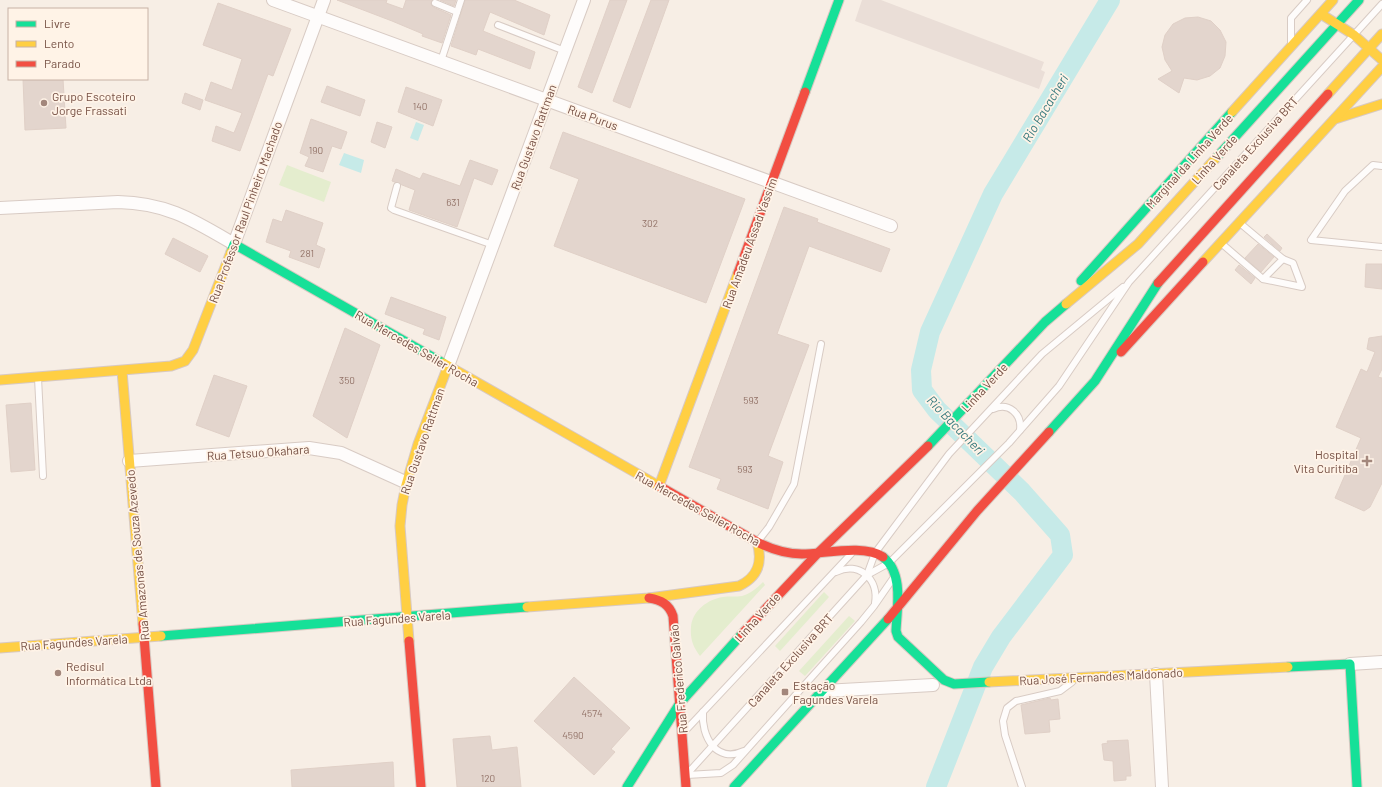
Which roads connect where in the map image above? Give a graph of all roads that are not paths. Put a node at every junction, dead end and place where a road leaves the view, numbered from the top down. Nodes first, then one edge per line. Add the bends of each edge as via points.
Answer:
1 (273, 0) edge
2 (324, 0) edge
3 (461, 0) edge
4 (584, 0) edge
5 (839, 0) edge
6 (1307, 0) edge
7 (1334, 0) edge
8 (1358, 0) edge
9 (436, 3) dead end
10 (1382, 4) edge
11 (1316, 7) edge
12 (458, 12) junction
13 (318, 16) junction
14 (1337, 23) junction
15 (498, 25) dead end
16 (1382, 34) edge
17 (1354, 35) junction
18 (1291, 47) junction
19 (1369, 48) junction
20 (565, 51) junction
21 (1382, 60) edge
22 (441, 61) junction
23 (1382, 67) edge
24 (546, 100) junction
25 (1382, 104) edge
26 (1335, 119) junction
27 (1382, 166) edge
28 (772, 182) junction
29 (397, 186) dead end
30 (0, 208) edge
31 (1240, 223) junction
32 (891, 226) dead end
33 (1221, 243) junction
34 (234, 244) junction
35 (493, 245) junction
36 (1382, 247) edge
37 (1283, 259) junction
38 (1263, 280) junction
39 (1129, 282) junction
40 (1045, 322) junction
41 (822, 344) dead end
42 (448, 366) junction
43 (122, 370) junction
44 (38, 377) junction
45 (0, 380) edge
46 (1096, 380) junction
47 (992, 409) junction
48 (1020, 430) junction
49 (129, 461) junction
50 (43, 476) dead end
51 (405, 482) junction
52 (659, 486) junction
53 (757, 542) junction
54 (853, 552) junction
55 (875, 553) junction
56 (817, 554) junction
57 (889, 563) junction
58 (833, 574) junction
59 (867, 575) junction
60 (894, 575) junction
61 (649, 598) junction
62 (874, 606) junction
63 (897, 609) junction
64 (407, 617) junction
65 (144, 637) junction
66 (0, 648) edge
67 (1382, 662) edge
68 (1350, 664) junction
69 (1156, 674) junction
70 (1078, 678) junction
71 (933, 685) dead end
72 (824, 691) junction
73 (680, 703) junction
74 (703, 712) junction
75 (682, 734) junction
76 (712, 746) junction
77 (746, 750) junction
78 (684, 781) edge
79 (156, 787) edge
80 (421, 787) edge
81 (627, 787) edge
82 (734, 787) edge
83 (1022, 787) edge
84 (1162, 787) edge
85 (1357, 787) edge

1 - 13 street, Rua Purus
2 - 13 street, Rua Professor Raul Pinheiro Machado
3 - 12 lane
4 - 20 street, Rua Gustavo Rattman
5 - 28 main road, Rua Amadeu Assad Yassim
6 - 18 lane via 1291,18
7 - 11 main road, Marginal da Linha Verde
8 - 14 main road, Linha Verde
9 - 12 lane
10 - 17 lane, Canaleta Exclusiva BRT
11 - 14 main road
11 - 18 main road, Marginal da Linha Verde
12 - 22 lane
13 - 22 street, Rua Purus
13 - 34 street, Rua Professor Raul Pinheiro Machado
14 - 17 main road
14 - 40 main road, Linha Verde via 1138,244
15 - 20 lane
16 - 19 main road
17 - 19 main road
17 - 39 lane, Canaleta Exclusiva BRT
18 - 40 main road, Marginal da Linha Verde
19 - 21 main road
19 - 46 main road via 1160,280
20 - 24 street, Rua Gustavo Rattman
22 - 24 street, Rua Purus
23 - 26 main road
24 - 28 street, Rua Purus
24 - 35 street, Rua Gustavo Rattman
25 - 26 main road
26 - 31 main road
27 - 36 lane via 1373,165 1345,191 1311,240
28 - 32 street, Rua Purus
28 - 52 main road, Rua Amadeu Assad Yassim
29 - 35 lane via 391,203 394,210
30 - 34 street, Rua Mercedes Seiler Rocha via 138,202 175,211
31 - 33 main road
31 - 37 lane
33 - 38 lane
33 - 46 main road
34 - 42 main road, Rua Mercedes Seiler Rocha
34 - 43 main road, Rua Professor Raul Pinheiro Machado via 197,343 185,361 171,366
35 - 42 street, Rua Gustavo Rattman
37 - 38 lane
37 - 38 lane via 1293,263 1302,286
39 - 47 lane, Canaleta Exclusiva BRT via 1052,344
39 - 48 lane, Canaleta Exclusiva BRT via 1059,386
40 - 56 main road, Linha Verde via 934,440
41 - 53 lane via 794,484 769,527
42 - 51 main road, Rua Gustavo Rattman
42 - 52 main road, Rua Mercedes Seiler Rocha
43 - 44 main road, Rua Professor Raul Pinheiro Machado
43 - 49 main road, Rua Amazonas de Souza Azevedo
44 - 45 main road, Rua Professor Raul Pinheiro Machado
44 - 50 lane
46 - 63 main road via 968,522
47 - 48 lane via 1002,406 1013,410 1020,419
47 - 55 lane, Canaleta Exclusiva BRT via 949,454
48 - 57 lane, Canaleta Exclusiva BRT
49 - 51 street, Rua Tetsuo Okahara via 309,448 354,458
49 - 65 main road, Rua Amazonas de Souza Azevedo
51 - 64 main road, Rua Gustavo Rattman via 400,526
52 - 53 main road, Rua Mercedes Seiler Rocha
53 - 56 main road, Rua Mercedes Seiler Rocha via 788,553
53 - 61 main road, Rua Fagundes Varela via 761,560 756,574 747,583
54 - 55 main road, Rua Mercedes Seiler Rocha
54 - 56 main road, Rua Mercedes Seiler Rocha
54 - 58 lane
55 - 57 main road via 884,556
55 - 59 lane, Canaleta Exclusiva BRT
56 - 73 main road, Linha Verde
57 - 59 lane, Canaleta Exclusiva BRT
57 - 60 main road, Rua José Fernandes Maldonado
58 - 59 lane via 844,568 856,569
58 - 74 lane
59 - 62 lane via 874,584
59 - 76 lane, Canaleta Exclusiva BRT
60 - 62 lane
60 - 63 main road, Rua José Fernandes Maldonado
61 - 64 main road, Rua Fagundes Varela
61 - 73 main road, Rua Frederico Galvão via 663,602 671,610
62 - 77 lane
63 - 70 main road, Rua José Fernandes Maldonado via 896,631 901,642 944,680 954,684
63 - 72 main road
64 - 65 main road, Rua Fagundes Varela
64 - 80 main road, Rua Gustavo Rattman
65 - 66 main road, Rua Fagundes Varela
65 - 79 main road, Rua Amazonas de Souza Azevedo
67 - 68 street
68 - 69 main road, Rua José Fernandes Maldonado
68 - 85 main road
69 - 70 main road, Rua José Fernandes Maldonado
69 - 84 street
70 - 83 lane via 1060,691 1016,701 1007,708 1003,721 1005,734
71 - 72 street
72 - 82 main road
73 - 75 main road, Rua Frederico Galvão
73 - 81 main road, Linha Verde
74 - 75 lane
74 - 76 lane via 703,730
75 - 78 main road, Rua Frederico Galvão
76 - 77 lane via 729,754 738,754
76 - 78 lane, Canaleta Exclusiva BRT
77 - 78 lane via 733,765 720,773

